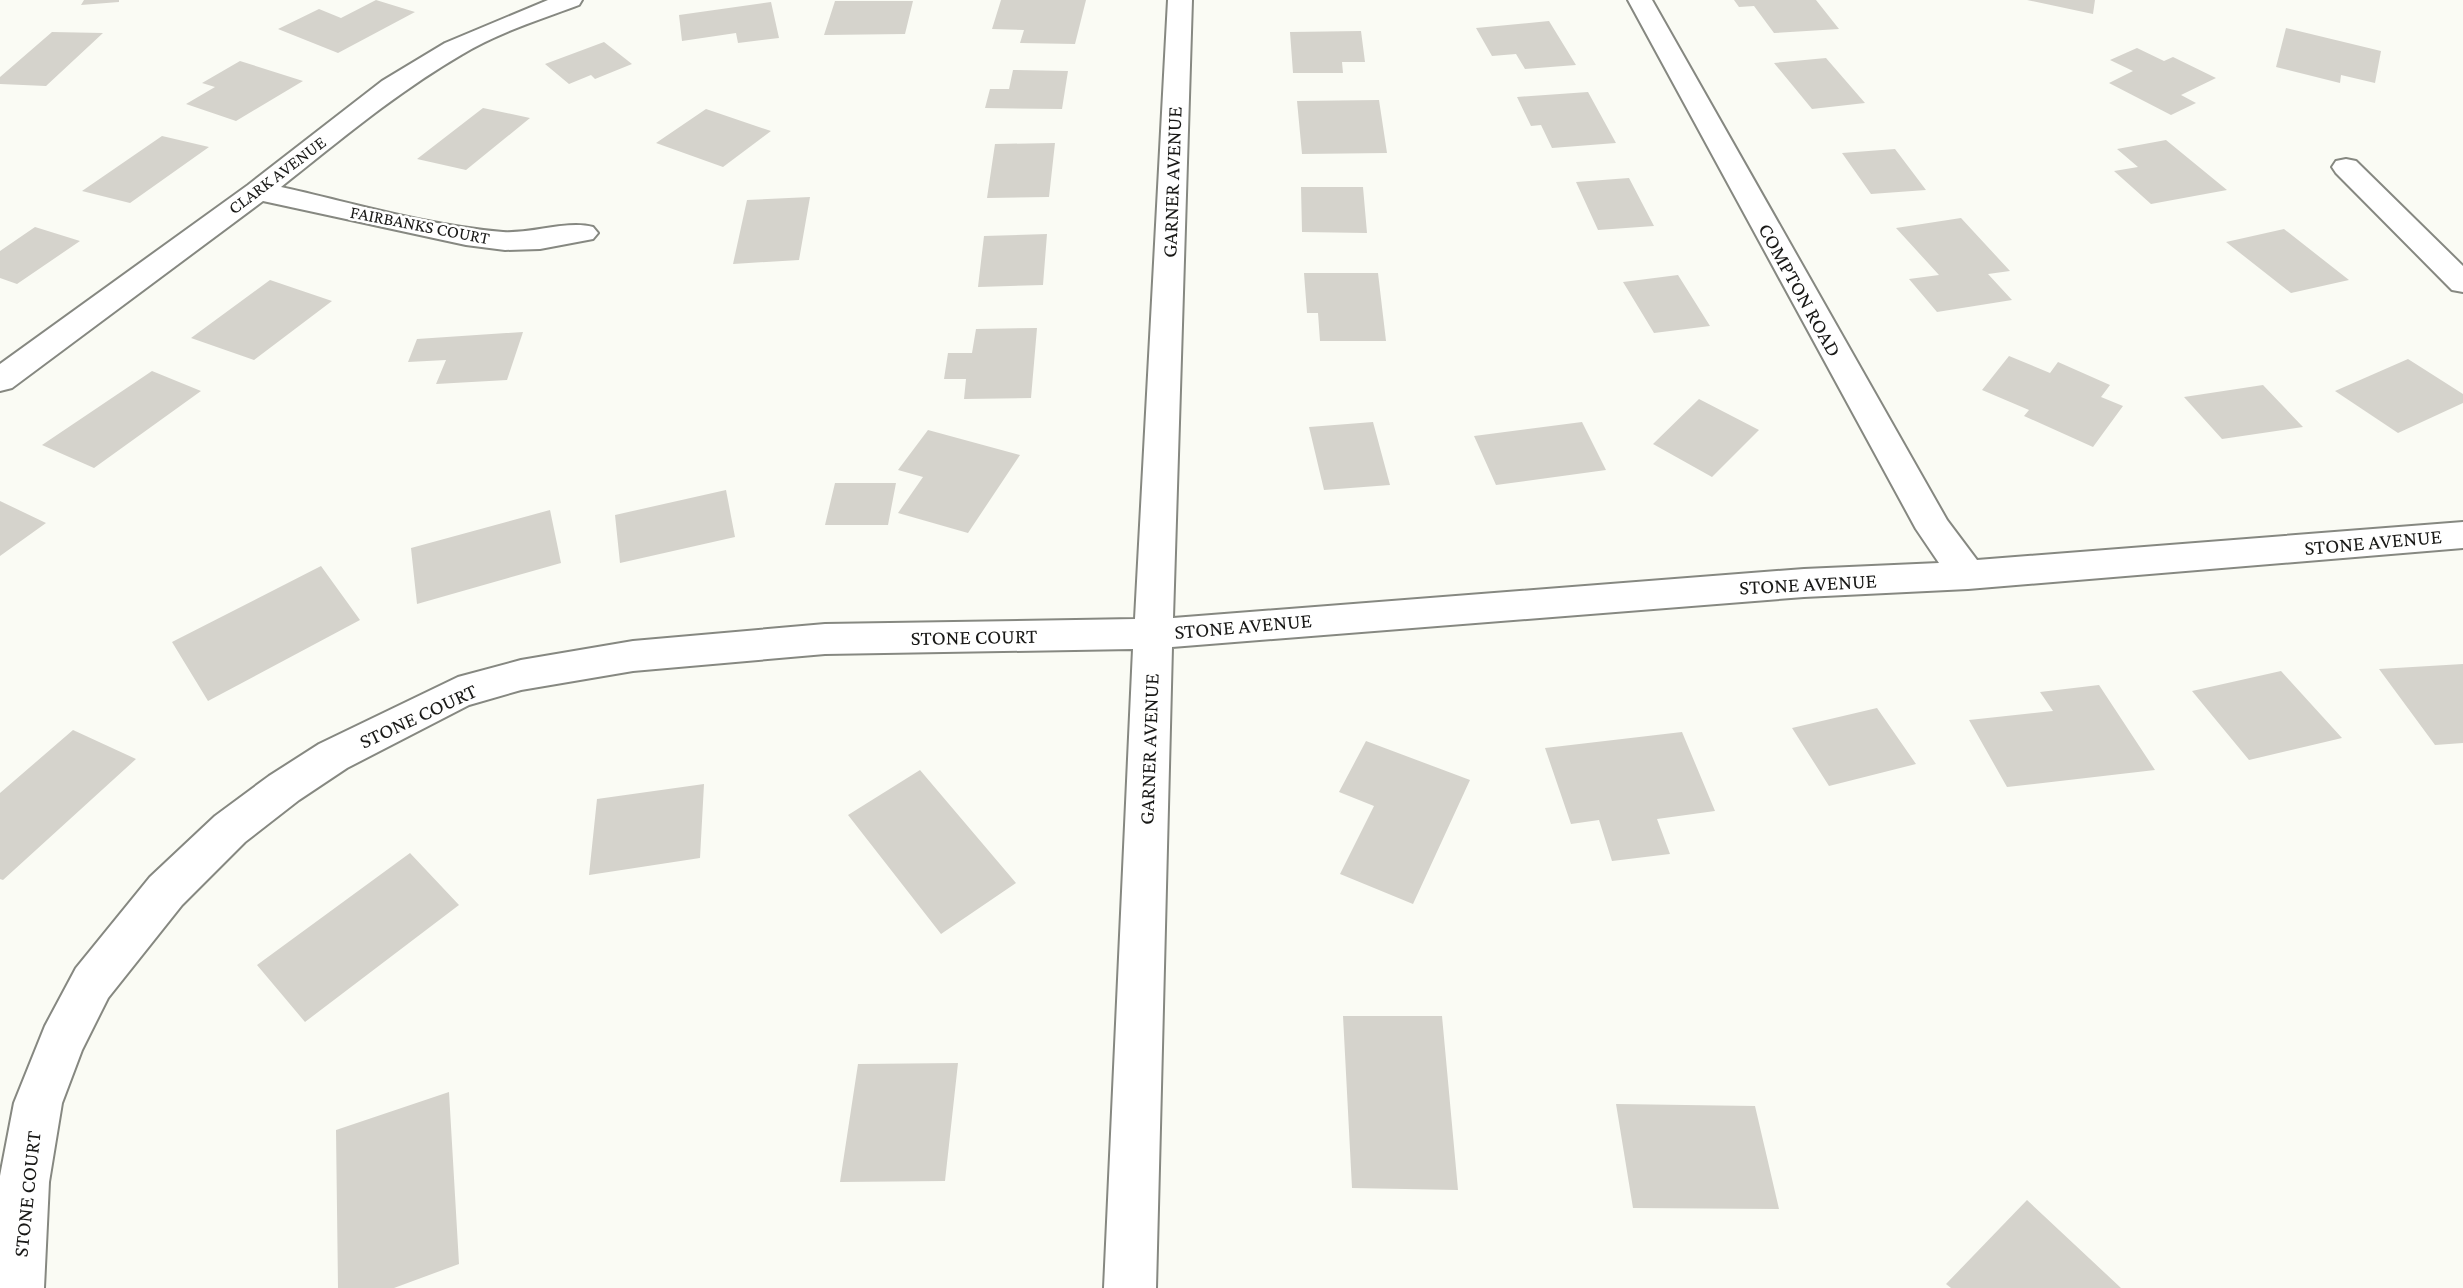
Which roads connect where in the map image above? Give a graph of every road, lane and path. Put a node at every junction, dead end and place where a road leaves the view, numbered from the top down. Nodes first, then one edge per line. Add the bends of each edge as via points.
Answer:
1 (570, 0) edge
2 (1180, 0) edge
3 (1640, 0) edge
4 (2346, 167) dead end
5 (258, 191) junction
6 (583, 233) dead end
7 (2463, 283) edge
8 (0, 380) edge
9 (2463, 535) edge
10 (1968, 575) junction
11 (1153, 634) junction
12 (18, 1288) edge
13 (1130, 1288) edge

1 - 5 street, CLARK AVENUE via 499,27 416,71
2 - 11 street, GARNER AVENUE
3 - 10 street, COMPTON ROAD via 1934,529
4 - 7 street
5 - 6 street, FAIRBANKS COURT via 466,236 505,241
5 - 8 street, CLARK AVENUE
9 - 10 street, STONE AVENUE
10 - 11 street, STONE AVENUE via 1804,583
11 - 12 street, STONE COURT via 825,639 633,656 457,693 334,756 230,829 166,891 92,983 38,1103 24,1182
11 - 13 street, GARNER AVENUE

